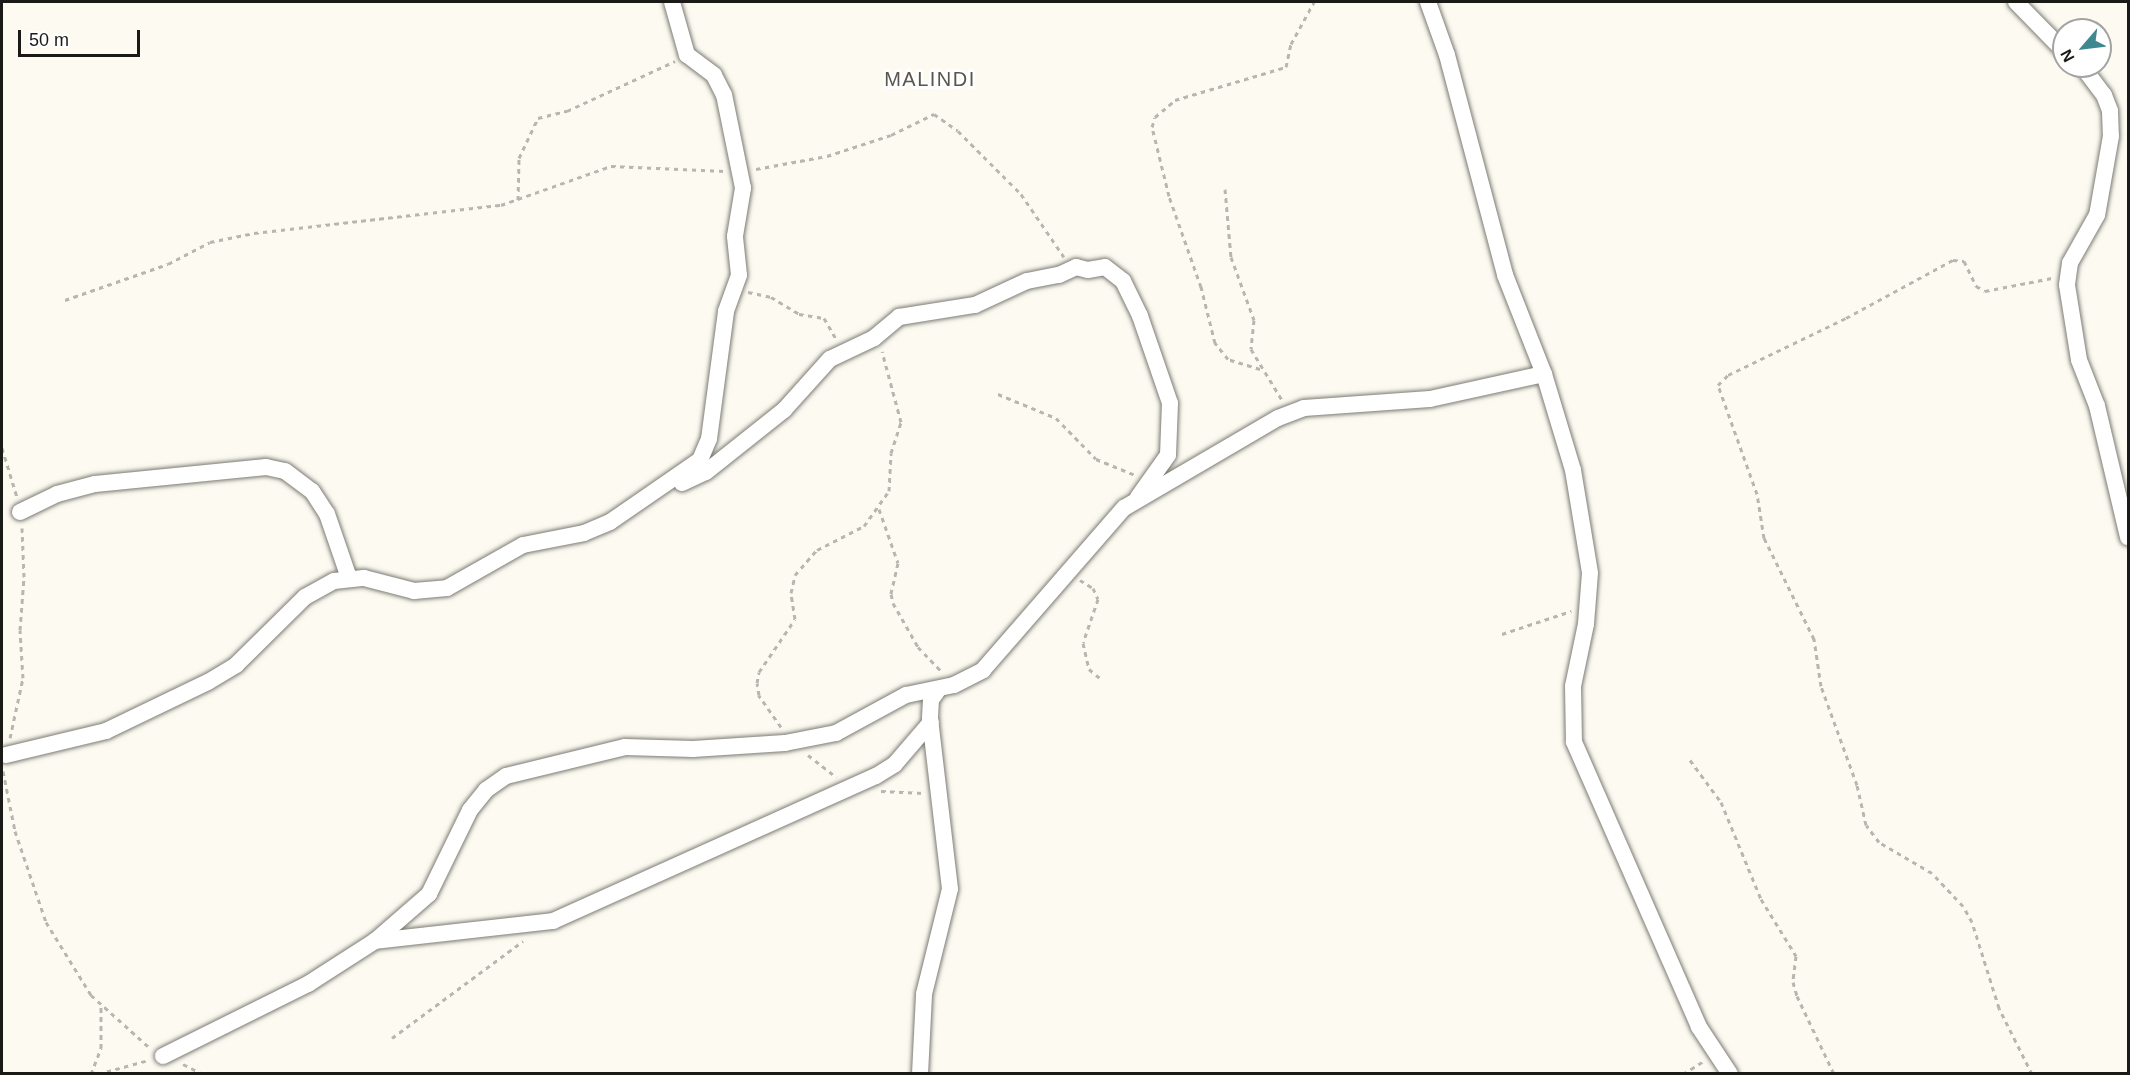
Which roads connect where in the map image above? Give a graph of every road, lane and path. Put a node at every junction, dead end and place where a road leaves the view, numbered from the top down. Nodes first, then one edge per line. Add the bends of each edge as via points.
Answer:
1 (672, 2) edge
2 (1314, 2) edge
3 (1428, 2) edge
4 (2016, 2) edge
5 (2052, 39) edge
6 (687, 55) junction
7 (2091, 78) edge
8 (742, 172) junction
9 (1226, 189) dead end
10 (518, 200) junction
11 (1074, 268) junction
12 (739, 274) junction
13 (2067, 285) junction
14 (65, 300) dead end
15 (880, 334) junction
16 (849, 349) junction
17 (1260, 369) junction
18 (1544, 374) junction
19 (998, 394) dead end
20 (1295, 411) junction
21 (2, 448) edge
22 (1150, 481) junction
23 (663, 486) junction
24 (1136, 500) junction
25 (879, 509) junction
26 (21, 512) junction
27 (2128, 537) edge
28 (1071, 573) junction
29 (349, 578) junction
30 (1588, 608) junction
31 (1502, 634) dead end
32 (1102, 680) dead end
33 (954, 685) junction
34 (938, 690) junction
35 (931, 722) junction
36 (795, 742) junction
37 (6, 755) junction
38 (1690, 760) dead end
39 (852, 787) junction
40 (878, 791) dead end
41 (941, 794) junction
42 (537, 926) junction
43 (375, 941) junction
44 (101, 1005) junction
45 (392, 1038) dead end
46 (1716, 1054) junction
47 (163, 1056) junction
48 (91, 1074) edge
49 (98, 1074) edge
50 (203, 1074) edge
51 (920, 1074) edge
52 (1683, 1074) edge
53 (1730, 1074) edge
54 (1834, 1074) edge
55 (2032, 1074) edge

1 - 6 street
2 - 17 path via 1290,44 1286,68 1175,100 1155,117 1152,127 1215,343 1228,359
3 - 18 street via 1447,55 1505,275
4 - 5 street
6 - 8 street via 714,75 722,88
6 - 10 path via 567,111 538,118 519,158
7 - 13 street via 2110,111 2111,136 2097,215 2070,263
8 - 10 path via 611,166
8 - 11 path via 828,156 891,135 924,115 934,114 958,131 1021,194
8 - 12 street via 735,236
9 - 17 path via 1231,257 1254,320 1251,349
10 - 14 path via 462,210 292,226 210,242 168,264
11 - 15 street via 1027,281 975,305 903,315
11 - 22 street via 1106,267 1119,276 1163,375 1170,403 1171,448
12 - 16 path via 742,286 750,293 771,297 799,314 824,318 839,343
12 - 23 street via 726,311 706,450 693,467
13 - 27 street via 2079,360 2097,406
13 - 55 path via 2049,278 1985,291 1976,286 1964,261 1953,260 1728,375 1718,385 1757,494 1764,538 1814,639 1821,687 1857,785 1866,825 1879,842 1932,873 1963,906 1991,977 1994,996
15 - 16 street
15 - 25 path via 886,377 901,422 891,453 889,491
16 - 23 street via 830,359 784,410 706,472 676,485
17 - 20 path via 1281,400
18 - 20 street via 1430,399
18 - 30 street via 1567,448 1583,523 1590,573
19 - 22 path via 1056,418 1096,459
20 - 24 street
21 - 26 path
22 - 24 street
23 - 29 street via 598,528 523,545 447,588 414,591
24 - 28 street via 1102,532
25 - 33 path via 898,563 891,594 893,603 918,647
25 - 36 path via 864,526 817,550 798,570 791,586 795,619 792,627 759,672 759,695
26 - 29 street via 65,491 95,484 266,467 285,471 312,491 327,514
26 - 37 path via 24,577 20,630 24,678
28 - 32 path via 1097,594 1097,606 1083,643 1089,669
28 - 33 street via 994,660 971,678
29 - 37 street via 334,581 305,597 236,665 208,682 106,731
30 - 31 path
30 - 46 street via 1573,686 1574,742 1660,930 1699,1028
33 - 34 street
34 - 35 street via 932,700
34 - 36 street via 906,695 836,734
35 - 39 street via 895,764
35 - 41 street
36 - 39 path
36 - 43 street via 693,749 625,747 506,776 486,790 470,810 429,894
37 - 44 path via 6,798 40,908 86,988
38 - 54 path via 1721,802 1761,899 1793,950 1797,996
39 - 42 street
40 - 41 path
41 - 51 street via 950,889 924,994
42 - 43 street
42 - 45 path via 515,947
43 - 47 street via 308,984
44 - 47 path
44 - 48 path via 101,1048
46 - 52 path
46 - 53 street
47 - 49 path
47 - 50 path

